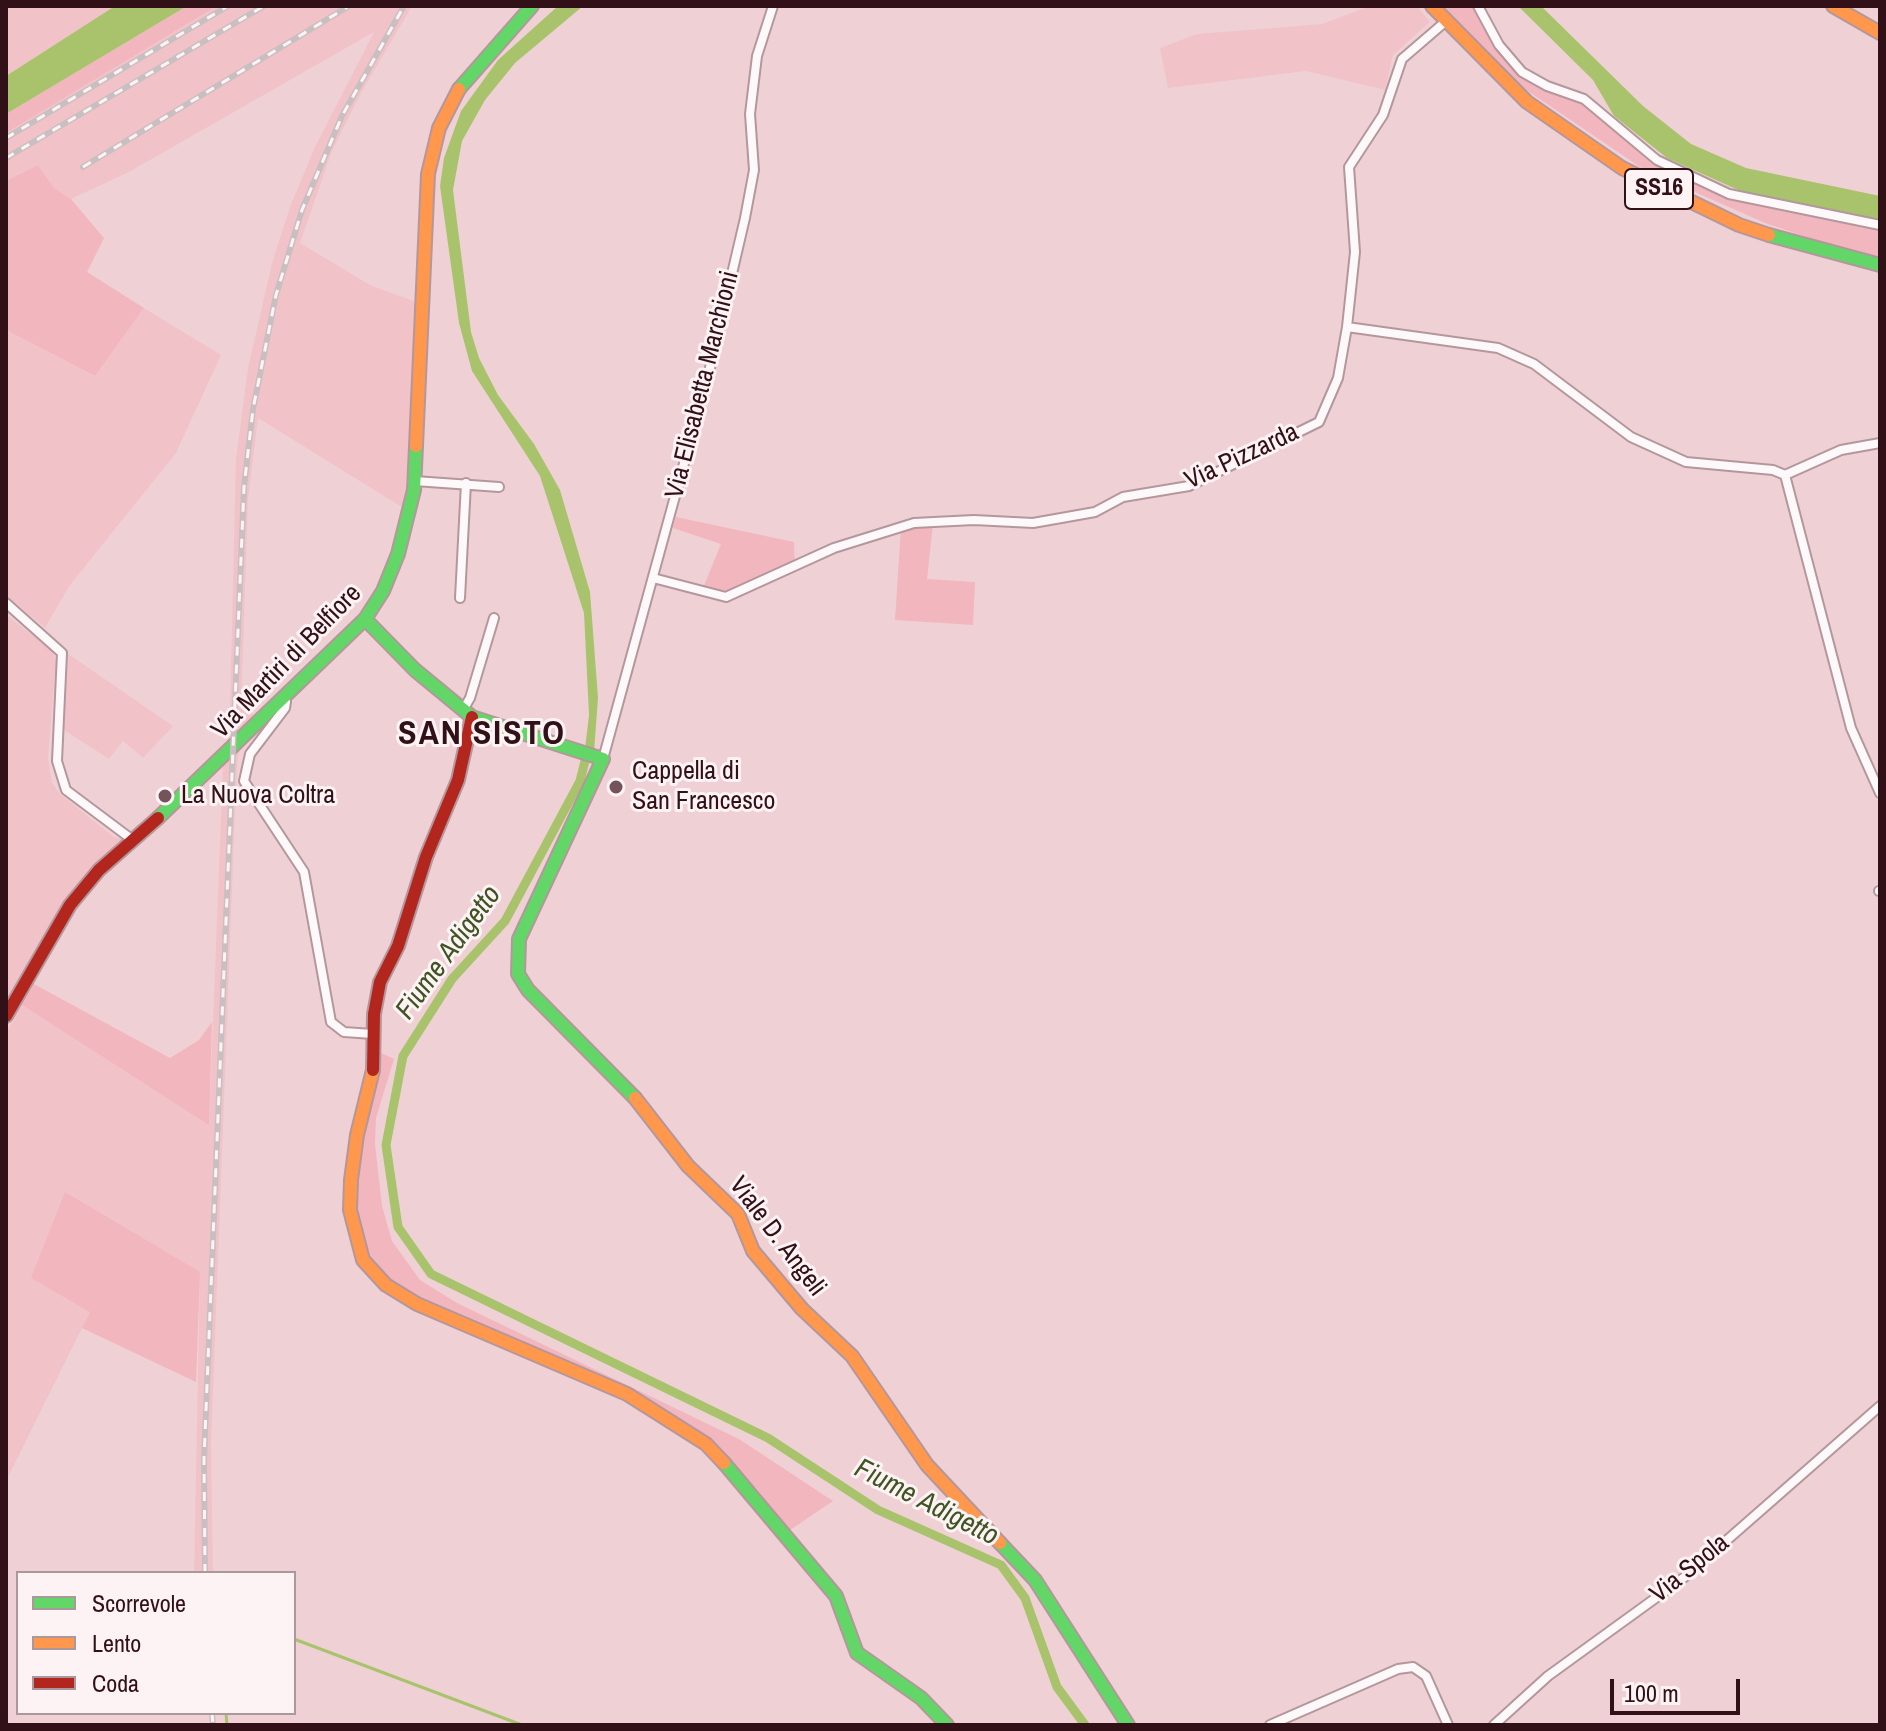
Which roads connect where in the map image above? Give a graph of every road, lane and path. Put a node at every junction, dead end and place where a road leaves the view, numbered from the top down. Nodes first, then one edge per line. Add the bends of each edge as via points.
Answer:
1 (532, 6) edge
2 (773, 6) edge
3 (1432, 6) edge
4 (1478, 6) edge
5 (1833, 6) edge
6 (1445, 22) junction
7 (1880, 33) edge
8 (1880, 225) edge
9 (1880, 265) edge
10 (1347, 327) junction
11 (1880, 443) edge
12 (1785, 475) junction
13 (415, 481) junction
14 (466, 483) junction
15 (499, 487) dead end
16 (653, 578) junction
17 (460, 598) dead end
18 (6, 603) edge
19 (494, 618) dead end
20 (365, 619) junction
21 (286, 699) junction
22 (467, 713) junction
23 (600, 758) junction
24 (1880, 793) edge
25 (134, 841) junction
26 (6, 1016) edge
27 (373, 1034) junction
28 (1880, 1406) edge
29 (947, 1725) edge
30 (1128, 1725) edge
31 (1270, 1725) edge
32 (1448, 1725) edge
33 (1494, 1725) edge

1 - 13 street, Via Martiri di Belfiore via 463,80 439,128 428,174
2 - 16 street, Via Elisabetta Marchioni via 757,56 750,114 754,170 745,218
3 - 6 street, SS16
4 - 8 street via 1499,45 1522,72 1584,99 1657,160 1742,197
5 - 7 street
6 - 9 street, SS16 via 1527,102 1650,184 1739,225
6 - 10 street, Via Pizzarda via 1402,59 1383,115 1349,167 1355,252
10 - 12 street via 1498,348 1534,364 1655,450 1686,462
10 - 16 street, Via Pizzarda via 1338,378 1319,422 1189,486 1123,497 1095,512 1033,523 914,523 834,548 726,597
11 - 12 street via 1841,450
12 - 24 street via 1851,728
13 - 14 street
13 - 20 street, Via Martiri di Belfiore via 398,554
14 - 15 street
14 - 17 street
16 - 23 street, Via Elisabetta Marchioni
18 - 25 street via 62,653 57,761 66,790
19 - 22 street
20 - 21 street, Via Martiri di Belfiore
20 - 22 street
21 - 25 street, Via Martiri di Belfiore
21 - 27 street via 285,708 250,754 244,781 304,872 331,1022 344,1032
22 - 23 street
22 - 27 street via 458,780 380,982
23 - 30 street, Viale D. Angeli via 519,939 518,974 649,1112 688,1166 738,1214 753,1251 802,1309 852,1356 927,1465 1035,1580
25 - 26 street, Via Martiri di Belfiore via 99,870 70,905
27 - 29 street via 373,1073 351,1180 350,1210 363,1260 386,1285 417,1304 627,1394 706,1444 836,1596 857,1653 921,1698
28 - 33 street, Via Spola via 1686,1576 1548,1676
31 - 32 street via 1413,1667 1426,1676

